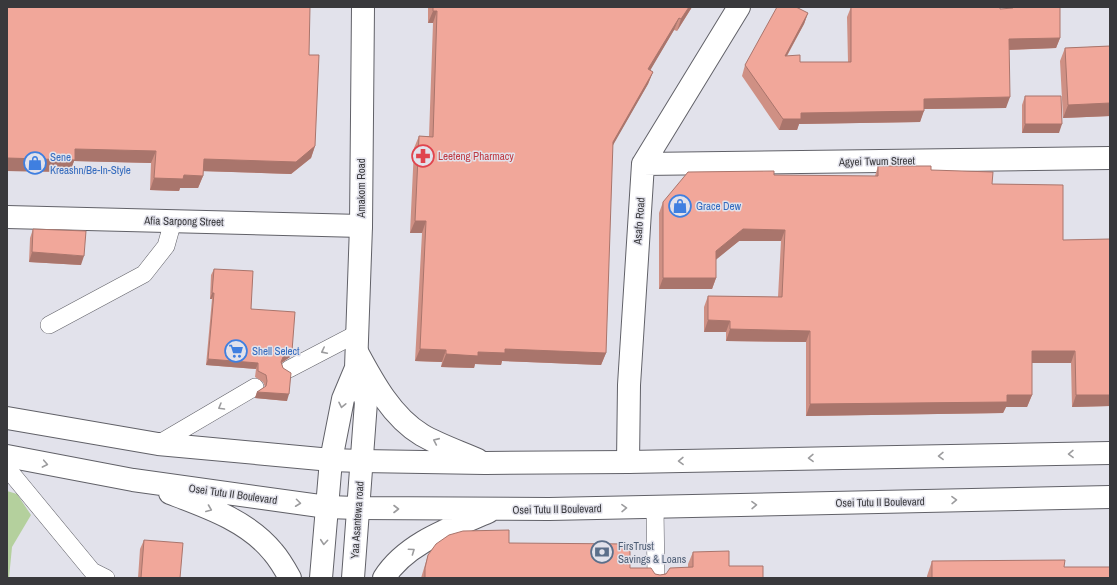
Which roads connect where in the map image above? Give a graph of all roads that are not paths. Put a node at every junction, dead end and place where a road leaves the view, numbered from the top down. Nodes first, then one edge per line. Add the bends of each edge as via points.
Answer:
1 (363, 7) edge
2 (739, 7) edge
3 (1110, 158) edge
4 (643, 164) junction
5 (7, 217) edge
6 (172, 221) junction
7 (361, 226) junction
8 (49, 325) dead end
9 (357, 351) junction
10 (289, 369) dead end
11 (255, 387) dead end
12 (7, 418) edge
13 (158, 444) junction
14 (1110, 453) edge
15 (7, 456) edge
16 (332, 460) junction
17 (361, 462) junction
18 (628, 462) junction
19 (485, 463) junction
20 (7, 468) edge
21 (133, 480) junction
22 (1110, 497) edge
23 (327, 507) junction
24 (655, 507) junction
25 (357, 508) junction
26 (495, 509) junction
27 (106, 578) edge
28 (290, 578) edge
29 (321, 578) edge
30 (353, 578) edge
31 (384, 578) edge
32 (656, 578) edge

1 - 7 main road, Amakom Road
2 - 4 main road, Asafo Road
3 - 4 main road, Agyei Twum Street
4 - 18 main road, Asafo Road via 629,385
5 - 6 main road, Afia Sarpong Street
6 - 7 main road, Afia Sarpong Street
6 - 8 lane via 166,246 144,274
7 - 9 main road, Amakom Road
9 -> 10 lane
9 -> 16 main road, Amakom Road via 343,399
9 - 17 main road, Amakom Road via 366,402
19 -> 9 main road via 422,435 412,427 377,390
11 -> 13 lane
12 - 13 main road
13 - 16 main road
14 -> 18 main road
15 -> 21 main road, Osei Tutu II Boulevard
16 - 17 main road
16 - 23 main road, Amakom Road
17 - 19 main road
17 - 25 main road, Yaa Asantewa road
18 - 19 main road
20 - 27 lane via 92,572
21 -> 23 main road, Osei Tutu II Boulevard
21 -> 28 main road via 235,520 255,534 273,552
24 -> 22 main road, Osei Tutu II Boulevard
23 - 25 main road, Osei Tutu II Boulevard
23 -> 29 main road, Amakom Road
26 -> 24 main road, Osei Tutu II Boulevard
24 - 32 lane
25 -> 26 main road, Osei Tutu II Boulevard
25 - 30 main road, Yaa Asantewa road
31 -> 26 main road via 390,568 432,537

